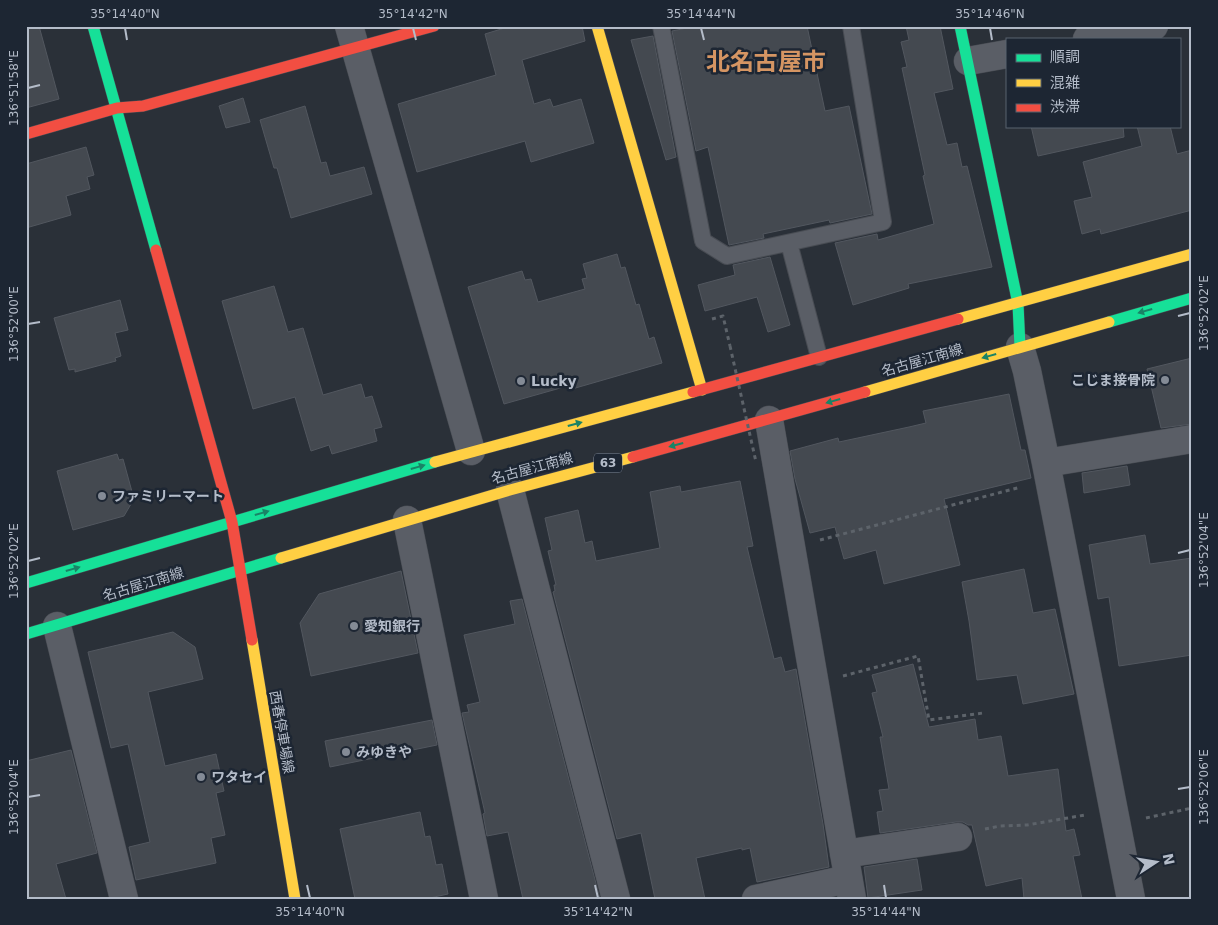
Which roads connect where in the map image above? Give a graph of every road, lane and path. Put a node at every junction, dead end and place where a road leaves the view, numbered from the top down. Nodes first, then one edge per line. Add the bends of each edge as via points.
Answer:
1 (93, 26) edge
2 (434, 26) edge
3 (597, 26) edge
4 (661, 26) edge
5 (851, 26) edge
6 (960, 26) edge
7 (1154, 26) edge
8 (352, 37) edge
9 (1092, 38) edge
10 (1006, 54) edge
11 (968, 61) junction
12 (117, 108) junction
13 (26, 134) edge
14 (789, 243) junction
15 (1192, 254) edge
16 (1192, 298) edge
17 (1018, 304) junction
18 (714, 328) dead end
19 (1020, 348) junction
20 (819, 358) junction
21 (702, 390) junction
22 (769, 420) junction
23 (1192, 439) edge
24 (471, 452) junction
25 (756, 462) dead end
26 (1047, 471) junction
27 (510, 490) junction
28 (407, 520) junction
29 (232, 522) junction
30 (792, 547) junction
31 (240, 570) junction
32 (26, 582) edge
33 (57, 626) junction
34 (26, 634) edge
35 (815, 684) junction
36 (983, 713) dead end
37 (1192, 808) edge
38 (1114, 817) junction
39 (958, 837) joint
40 (848, 877) edge
41 (124, 899) edge
42 (295, 899) edge
43 (484, 899) edge
44 (616, 899) edge
45 (756, 899) edge
46 (1131, 899) edge

1 - 12 main road, 西春停車場線
2 - 8 main road
3 - 21 main road
4 - 14 lane via 703,241 727,256
5 - 14 lane via 883,222
6 - 11 main road
7 - 9 street
8 - 12 main road via 143,106
8 - 24 street
10 - 11 street
11 - 17 main road
12 - 13 main road
12 - 29 main road, 西春停車場線
14 - 20 lane
15 - 17 main road, 名古屋江南線
16 -> 19 main road, 名古屋江南線 / 63
17 - 19 main road
17 - 20 main road, 名古屋江南線
18 - 25 path, bridge via 712,319 723,316
19 -> 22 main road, 名古屋江南線 / 63
19 - 26 street
20 - 21 main road, 名古屋江南線
24 -> 21 main road, 名古屋江南線
22 -> 27 main road, 名古屋江南線 / 63
22 - 30 street
23 - 26 street
29 -> 24 main road, 名古屋江南線
26 - 30 path
26 - 38 street
27 - 28 main road, 名古屋江南線 / 63
27 - 44 street
28 - 31 main road, 名古屋江南線 / 63
28 - 43 street
29 - 31 main road, 西春停車場線
32 -> 29 main road, 名古屋江南線
30 - 35 street
31 - 33 main road, 名古屋江南線 / 63
31 - 42 main road, 西春停車場線
33 - 34 main road, 名古屋江南線 / 63
33 - 41 street
35 - 36 path via 918,656 928,720
35 - 40 street
37 - 38 path
38 - 39 path via 1000,826 963,833
38 - 46 street
39 - 40 street
40 - 45 street

